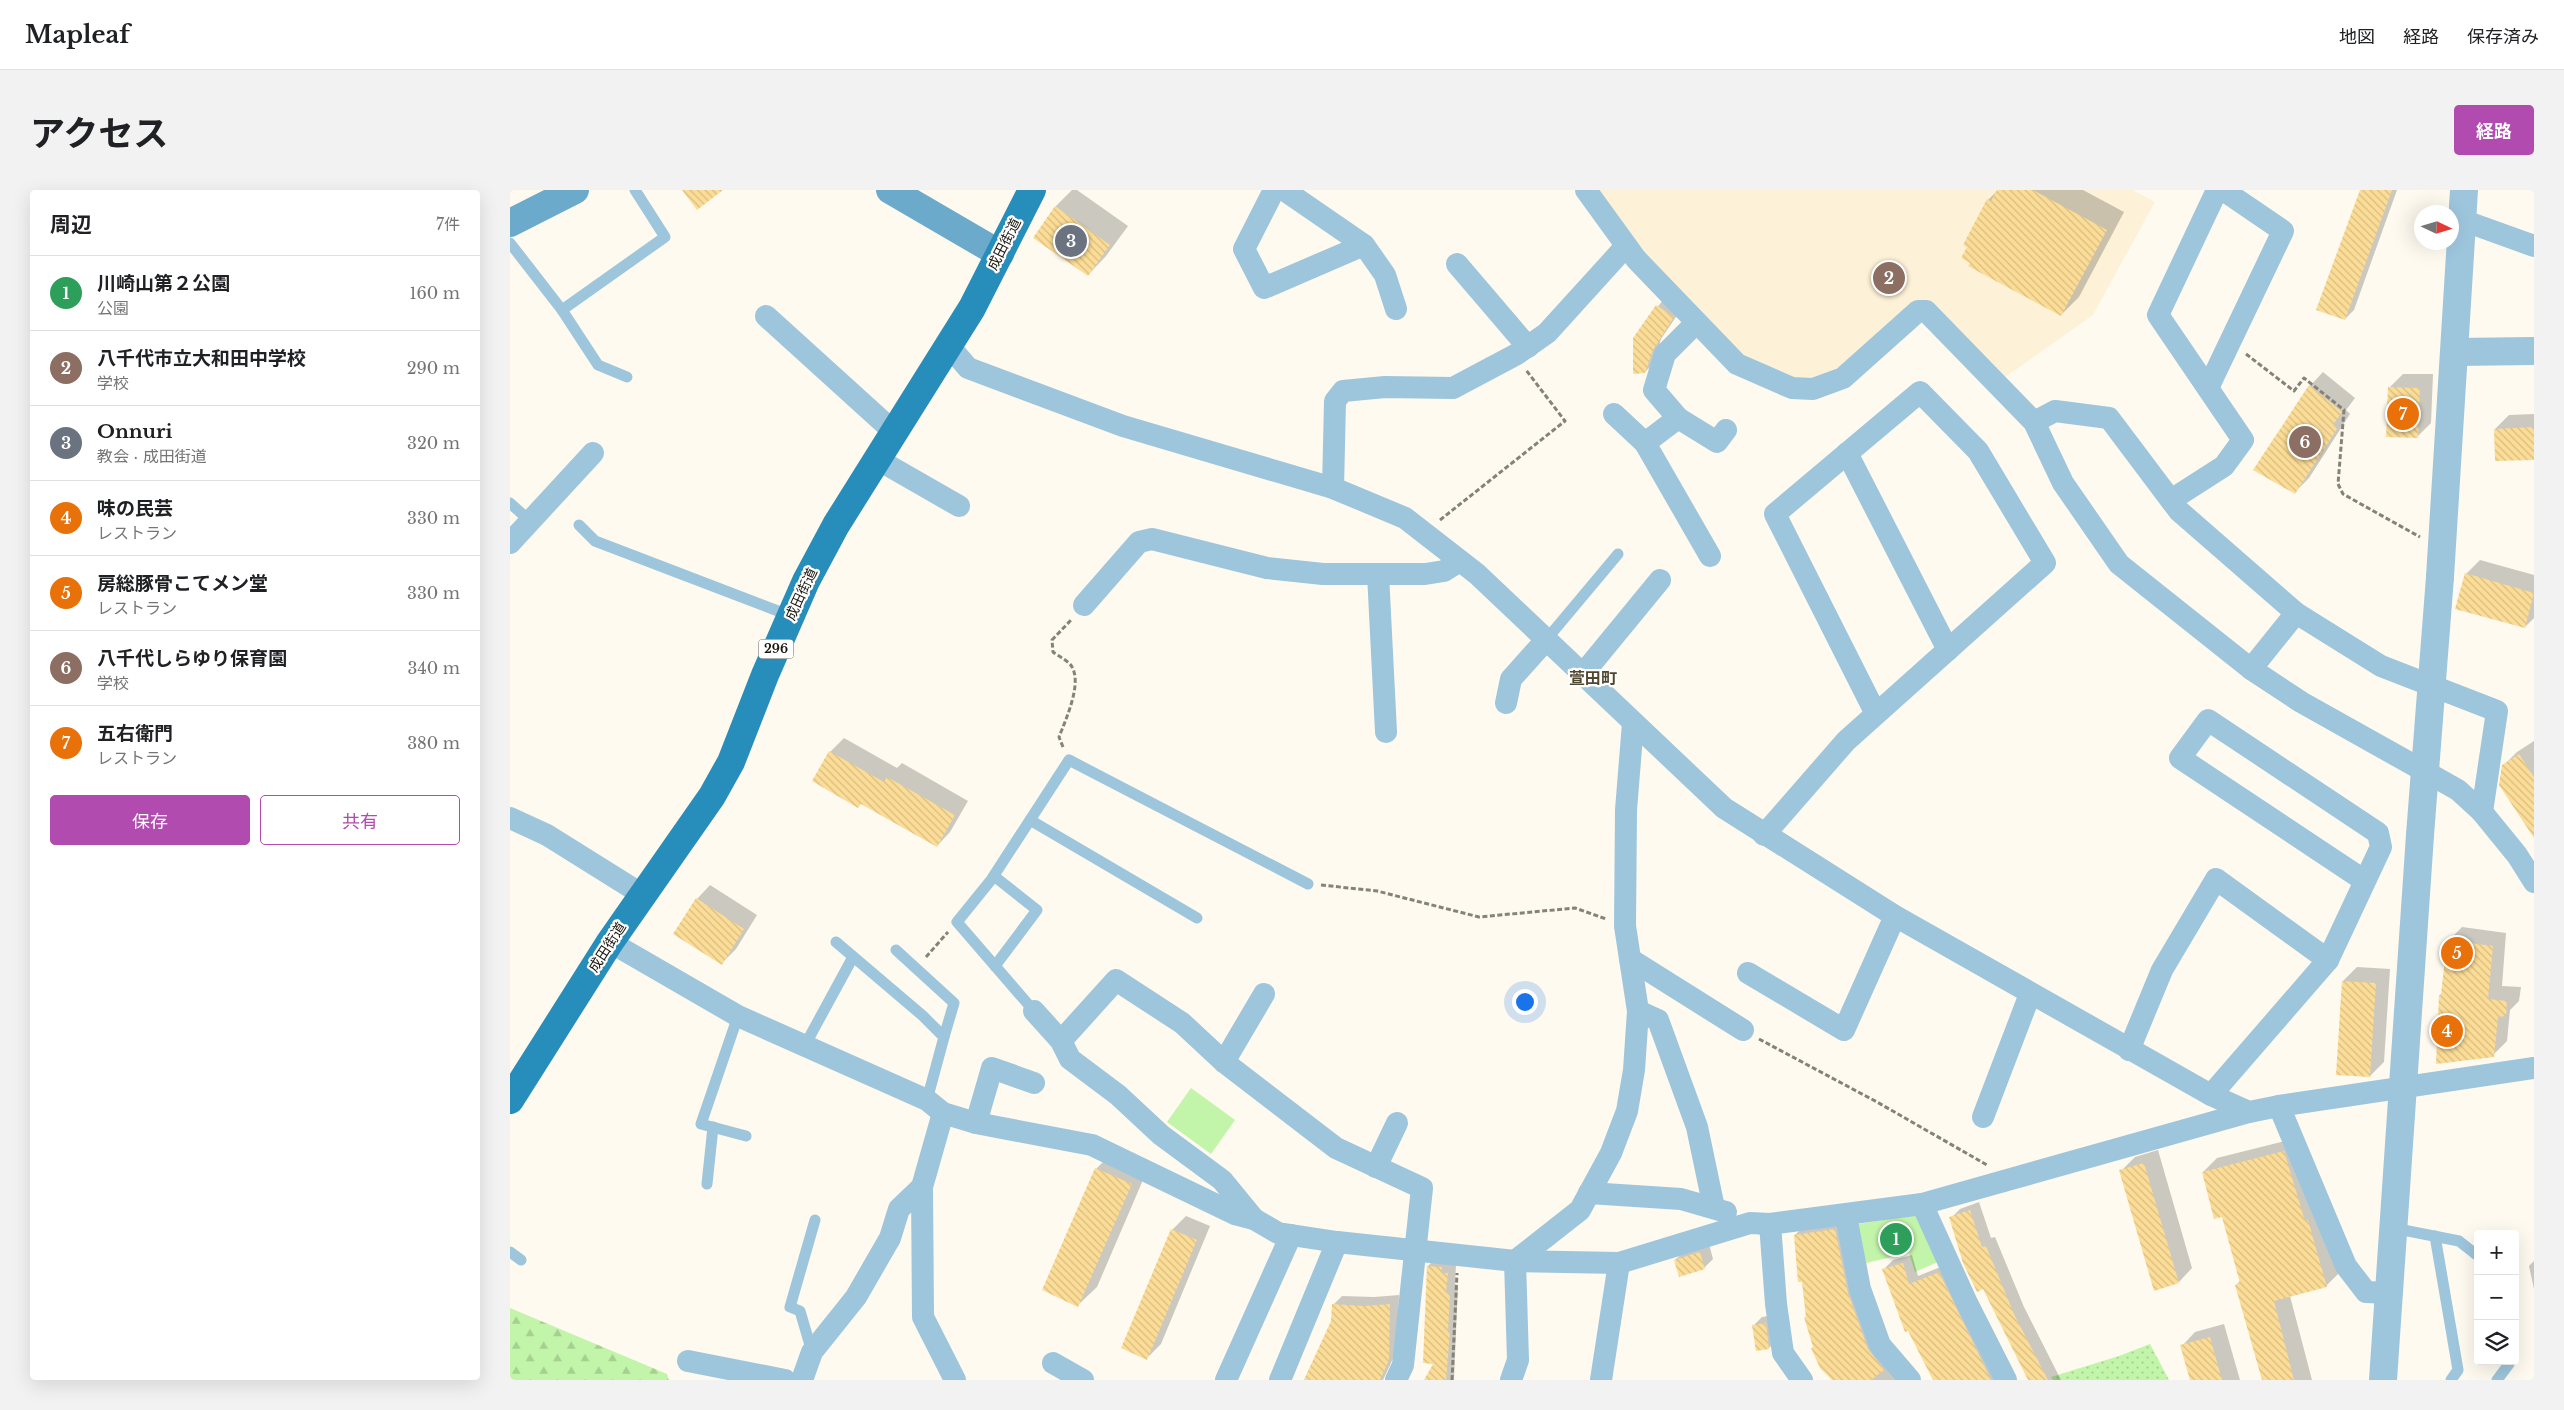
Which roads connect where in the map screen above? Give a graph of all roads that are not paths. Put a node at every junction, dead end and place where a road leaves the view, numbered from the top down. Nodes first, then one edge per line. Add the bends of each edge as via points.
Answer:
1 (575, 190) edge
2 (635, 190) edge
3 (890, 190) edge
4 (1032, 190) edge
5 (1274, 190) edge
6 (1284, 190) edge
7 (1586, 190) edge
8 (2217, 190) edge
9 (2223, 190) edge
10 (2464, 190) edge
11 (2462, 220) junction
12 (510, 223) edge
13 (510, 243) edge
14 (1364, 245) junction
15 (1626, 246) junction
16 (2534, 246) edge
17 (1000, 254) junction
18 (1457, 264) dead end
19 (1396, 309) dead end
20 (562, 310) junction
21 (766, 316) dead end
22 (1696, 323) junction
23 (949, 346) junction
24 (1522, 351) junction
25 (2534, 351) edge
26 (2455, 352) junction
27 (627, 377) dead end
28 (2208, 388) junction
29 (1614, 414) dead end
30 (1678, 418) junction
31 (2034, 422) junction
32 (894, 432) junction
33 (1718, 442) dead end
34 (1645, 443) junction
35 (1847, 452) junction
36 (593, 453) dead end
37 (877, 459) junction
38 (1333, 488) junction
39 (2171, 500) junction
40 (510, 503) edge
41 (959, 506) dead end
42 (530, 521) junction
43 (579, 525) dead end
44 (510, 543) edge
45 (1618, 554) dead end
46 (1710, 556) dead end
47 (1460, 561) junction
48 (1378, 574) junction
49 (1660, 580) dead end
50 (1084, 605) road end
51 (2296, 613) junction
52 (791, 616) junction
53 (1546, 640) junction
54 (1948, 650) junction
55 (2251, 670) junction
56 (1582, 675) junction
57 (1506, 703) dead end
58 (1876, 714) junction
59 (1632, 723) junction
60 (1386, 732) dead end
61 (2482, 812) junction
62 (510, 818) edge
63 (1030, 820) junction
64 (1764, 835) junction
65 (994, 876) junction
66 (2365, 881) junction
67 (2534, 882) edge
68 (1308, 884) road end
69 (642, 894) junction
70 (1895, 916) junction
71 (1197, 918) dead end
72 (610, 942) junction
73 (836, 942) dead end
74 (896, 950) dead end
75 (853, 956) junction
76 (1630, 959) junction
77 (2328, 960) junction
78 (995, 966) junction
79 (1748, 973) dead end
80 (1264, 994) dead end
81 (2030, 994) junction
82 (1034, 1011) joint
83 (1638, 1011) junction
84 (738, 1016) junction
85 (1743, 1030) road end
86 (944, 1037) junction
87 (1061, 1041) junction
88 (804, 1047) junction
89 (2129, 1050) junction
90 (1224, 1062) junction
91 (2534, 1068) edge
92 (1034, 1083) dead end
93 (2403, 1088) junction
94 (2211, 1095) junction
95 (510, 1100) edge
96 (935, 1106) junction
97 (2279, 1106) junction
98 (2249, 1112) junction
99 (1983, 1117) dead end
100 (976, 1123) junction
101 (1397, 1123) dead end
102 (714, 1127) junction
103 (746, 1136) dead end
104 (1376, 1166) junction
105 (707, 1184) dead end
106 (922, 1187) junction
107 (1589, 1193) junction
108 (1922, 1204) junction
109 (1714, 1208) junction
110 (1846, 1216) junction
111 (1254, 1219) junction
112 (815, 1220) dead end
113 (1760, 1224) junction
114 (2393, 1228) junction
115 (1291, 1235) junction
116 (2435, 1236) junction
117 (1337, 1242) junction
118 (1413, 1250) junction
119 (510, 1252) edge
120 (2474, 1253) edge
121 (521, 1260) dead end
122 (1515, 1261) junction
123 (1619, 1263) junction
124 (2389, 1293) junction
125 (812, 1352) junction
126 (688, 1360) dead end
127 (1053, 1363) dead end
128 (2508, 1365) edge
129 (2503, 1378) edge
130 (786, 1380) edge
131 (802, 1380) edge
132 (955, 1380) edge
133 (1083, 1380) edge
134 (1226, 1380) edge
135 (1280, 1380) edge
136 (1396, 1380) edge
137 (1511, 1380) edge
138 (1601, 1380) edge
139 (1802, 1380) edge
140 (1910, 1380) edge
141 (2006, 1380) edge
142 (2383, 1380) edge
143 (2451, 1380) edge

1 - 12 main road
2 - 20 lane via 665,237
3 - 17 main road
4 - 17 highway, 成田街道 / 296
5 - 14 street via 1244,248 1264,288
6 - 14 street
7 - 15 street
8 - 28 street via 2158,315
9 - 28 street via 2283,231
10 - 11 street
11 - 16 street
11 - 26 street
13 - 20 lane
14 - 19 street via 1385,275
15 - 22 street
15 - 24 street via 1547,333
17 - 23 highway, 成田街道 / 296
18 - 24 street
20 - 27 lane via 598,365
21 - 32 street
22 - 30 street via 1665,354 1654,390
22 - 31 street via 1737,364 1792,388 1813,390 1842,378 1918,311 1926,311
23 - 32 highway, 成田街道 / 296
23 - 38 street via 968,368 1122,426
24 - 38 street via 1453,388 1385,387 1343,391 1334,401
25 - 26 street
26 - 93 street, bridge
28 - 39 street via 2242,440 2224,466
29 - 34 street
30 - 33 street
30 - 34 street
31 - 39 street via 2054,411 2109,418
31 - 55 street via 2063,483 2119,564
32 - 37 highway, 成田街道 / 296
34 - 46 street
35 - 54 street
35 - 54 street via 1920,392 1978,451 2045,563
35 - 58 street via 1775,514
36 - 42 street
37 - 41 street
37 - 52 highway, 成田街道 / 296 via 836,525
38 - 47 street via 1405,518
39 - 51 street
40 - 42 lane
42 - 44 street
43 - 52 lane via 595,541
45 - 53 lane
47 - 48 street via 1444,571
47 - 53 street
48 - 50 street via 1323,574 1267,568 1152,539 1139,542
48 - 60 street
49 - 56 street
51 - 55 street
51 - 61 street via 2381,666 2497,711
52 - 69 highway, 成田街道 / 296 via 731,762 712,796
53 - 56 street
53 - 57 street via 1511,679
54 - 58 street
55 - 61 street via 2301,702 2458,790
56 - 59 street
58 - 64 street via 1846,740
59 - 64 street via 1724,808
59 - 76 street via 1626,810 1626,926
61 - 67 street
62 - 69 street via 547,835
63 - 65 lane
63 - 68 lane via 1069,760
63 - 71 lane
64 - 70 street
65 - 78 lane via 957,922
65 - 78 lane via 1037,910
66 - 66 street via 2381,847 2378,832 2208,720 2180,758
66 - 77 street
69 - 72 highway, 成田街道 / 296
70 - 79 street via 1844,1030
70 - 81 street
72 - 84 street
72 - 95 highway, 成田街道 / 296
73 - 75 lane
74 - 86 lane via 954,1003
75 - 86 lane
75 - 88 lane
76 - 83 street
76 - 85 street
77 - 89 street via 2216,879 2162,970
77 - 94 street
78 - 82 lane
80 - 90 street
81 - 89 street
81 - 99 street
82 - 87 street
83 - 107 street via 1628,1112 1612,1152
83 - 109 street via 1658,1020 1697,1127
84 - 88 street
84 - 102 lane via 701,1124
86 - 96 lane
87 - 90 street via 1116,980 1182,1023
87 - 111 street via 1070,1059 1118,1096 1160,1135 1222,1180
88 - 96 street
89 - 94 street
90 - 104 street via 1336,1148
91 - 93 street
92 - 100 street via 992,1068
93 - 97 street
93 - 114 street
94 - 98 street
96 - 100 street
96 - 106 street
97 - 98 street
97 - 124 street via 2346,1266 2366,1292
98 - 108 street
100 - 111 street via 1092,1145 1235,1214
101 - 104 street
102 - 103 lane
102 - 105 lane
104 - 118 street via 1422,1188
106 - 125 street via 899,1209 890,1238 856,1297
106 - 132 street via 922,1317
107 - 109 street via 1680,1199
107 - 122 street via 1580,1210
108 - 110 street
108 - 141 street
109 - 113 street
110 - 113 street
110 - 140 street via 1860,1289 1880,1345
111 - 115 street via 1278,1233
112 - 125 lane via 790,1307 800,1312
113 - 123 street
113 - 139 street via 1783,1353
114 - 116 lane
114 - 124 street
115 - 117 street
115 - 134 street
116 - 120 lane via 2459,1241
116 - 143 lane via 2458,1370
117 - 118 street
117 - 135 street
118 - 122 street
118 - 136 street via 1403,1365
119 - 121 lane
122 - 123 street
122 - 137 street via 1518,1360
123 - 138 street
124 - 142 street
125 - 131 street
126 - 130 street
127 - 133 street
128 - 129 lane

